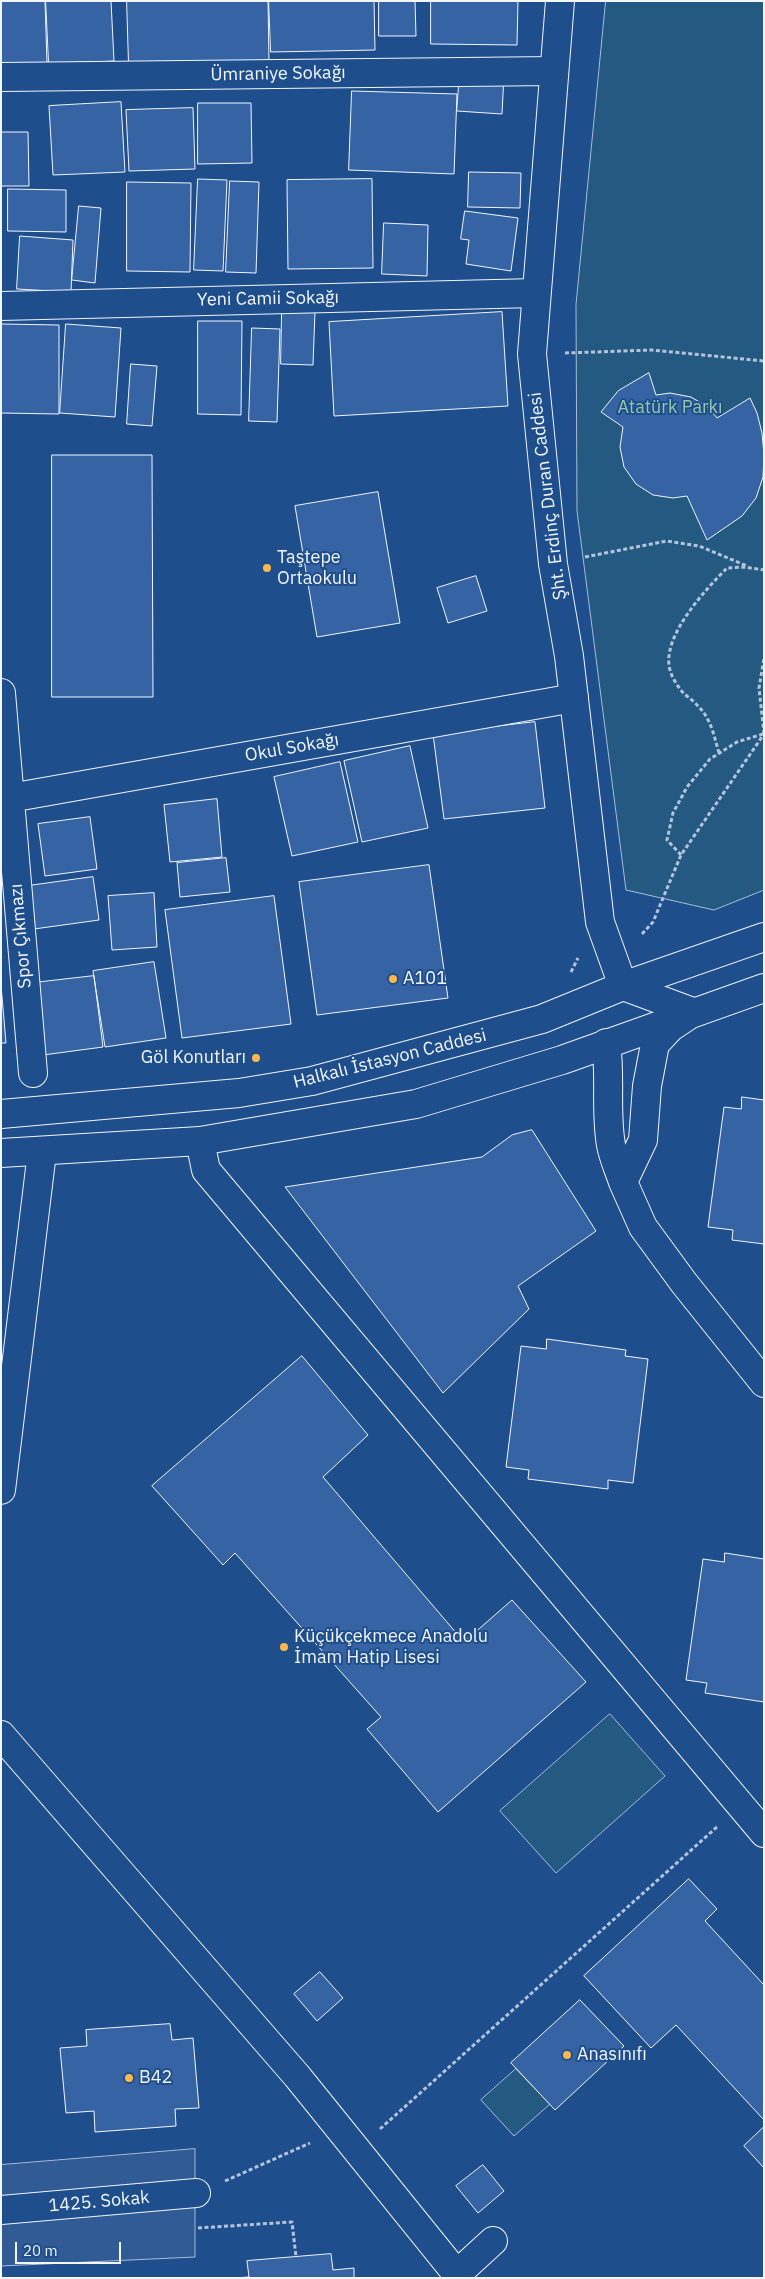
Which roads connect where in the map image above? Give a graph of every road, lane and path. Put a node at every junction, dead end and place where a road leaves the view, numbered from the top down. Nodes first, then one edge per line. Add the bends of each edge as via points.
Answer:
1 (560, 1) edge
2 (554, 70) junction
3 (1, 77) edge
4 (536, 293) junction
5 (1, 306) edge
6 (532, 354) junction
7 (764, 361) edge
8 (553, 564) junction
9 (752, 568) junction
10 (764, 570) edge
11 (764, 658) edge
12 (574, 698) junction
13 (2, 700) edge
14 (764, 734) edge
15 (719, 754) junction
16 (10, 798) junction
17 (681, 855) junction
18 (642, 934) dead end
19 (764, 937) edge
20 (579, 956) dead end
21 (568, 977) dead end
22 (623, 986) junction
23 (764, 988) edge
24 (693, 1012) junction
25 (606, 1043) junction
26 (33, 1073) dead end
27 (36, 1113) junction
28 (1, 1114) edge
29 (200, 1141) junction
30 (1, 1152) edge
31 (42, 1152) junction
32 (623, 1182) junction
33 (764, 1383) edge
34 (1, 1490) edge
35 (1, 1735) edge
36 (740, 1806) junction
37 (764, 1832) edge
38 (349, 2140) junction
39 (196, 2193) junction
40 (1, 2210) edge
41 (493, 2241) dead end
42 (296, 2257) dead end
43 (458, 2276) edge

1 - 2 street, Şht. Erdinç Duran Caddesi
2 - 3 street, Ümraniye Sokağı
2 - 4 street, Şht. Erdinç Duran Caddesi
4 - 5 street, Yeni Camii Sokağı
4 - 6 street, Şht. Erdinç Duran Caddesi
6 - 7 path via 652,350
6 - 8 street, Şht. Erdinç Duran Caddesi
8 - 9 path via 667,540 699,546
8 - 12 street, Şht. Erdinç Duran Caddesi
9 - 10 path
9 - 15 path via 727,568 706,589 674,636 669,652 670,674 681,691 708,719
11 - 14 path via 759,688
12 - 16 street, Okul Sokağı
12 - 22 street, Şht. Erdinç Duran Caddesi via 600,922
13 - 16 street, Spor Çıkmazı
14 - 15 path via 736,742
14 - 17 path
15 - 17 path via 710,759 688,787 673,813 668,840
16 - 26 street, Spor Çıkmazı
17 - 18 path via 653,922
19 - 22 street, Halkalı İstasyon Caddesi
20 - 21 path
22 - 24 street
22 - 27 street, Halkalı İstasyon Caddesi via 542,1019 312,1081 239,1093
23 - 24 street
24 - 25 street
24 - 32 street via 671,1027 655,1044 647,1086 643,1140
25 - 29 street via 562,1060 416,1104
25 - 32 street via 610,1068 607,1104 611,1146
27 - 28 street, Halkalı İstasyon Caddesi
27 - 31 street
29 - 31 street
29 - 36 street via 206,1170
30 - 31 street
31 - 34 street
32 - 33 street via 643,1227 684,1284
35 - 38 street
36 - 37 street
36 - 38 path
38 - 39 path
38 - 43 street
39 - 40 street, 1425. Sokak
39 - 42 path via 195,2228 292,2222
41 - 43 street

